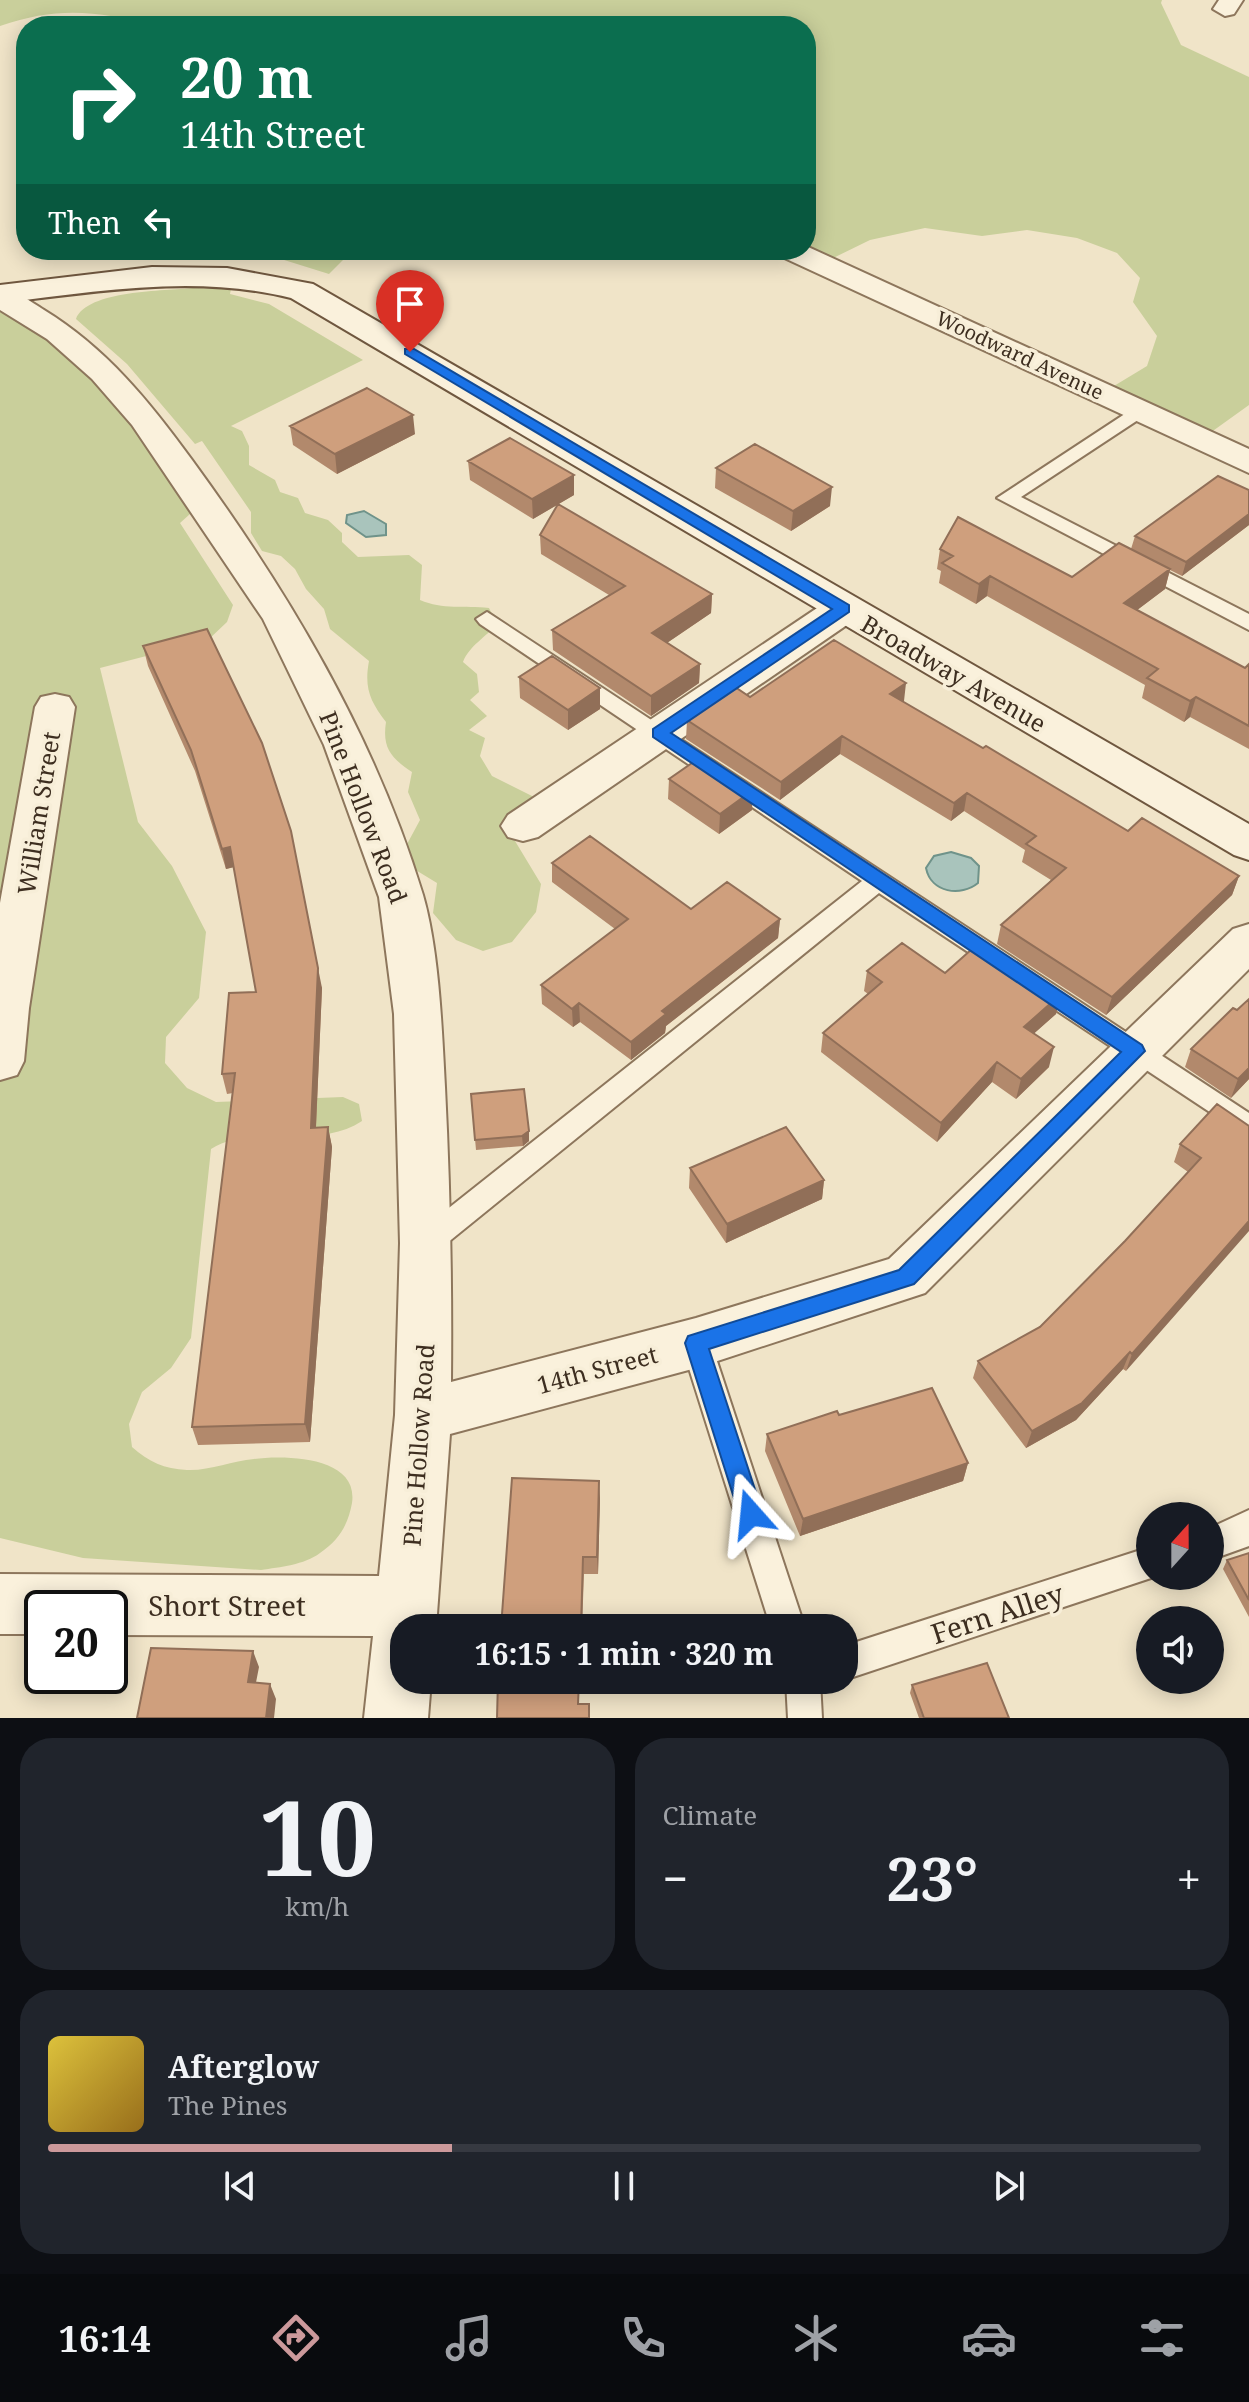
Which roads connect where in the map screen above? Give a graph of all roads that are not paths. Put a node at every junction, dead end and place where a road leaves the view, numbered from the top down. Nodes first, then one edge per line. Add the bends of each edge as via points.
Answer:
1 (813, 260) edge
2 (0, 295) edge
3 (1140, 410) junction
4 (1249, 462) edge
5 (843, 609) junction
6 (487, 619) dead end
7 (1249, 623) edge
8 (55, 707) dead end
9 (659, 733) junction
10 (523, 826) dead end
11 (1249, 844) edge
12 (879, 880) junction
13 (1249, 941) edge
14 (1135, 1051) junction
15 (0, 1061) edge
16 (1249, 1127) edge
17 (426, 1243) junction
18 (696, 1343) junction
19 (423, 1415) junction
20 (1249, 1525) edge
21 (1224, 1539) edge
22 (1136, 1568) edge
23 (0, 1604) edge
24 (406, 1614) edge
25 (783, 1614) edge
26 (390, 1622) edge
27 (858, 1658) edge
28 (398, 1694) edge
29 (804, 1694) edge
30 (396, 1718) edge
31 (805, 1718) edge

1 - 3 street, Woodward Avenue
2 - 5 street, Broadway Avenue via 198,274 235,275 302,291
2 - 17 street, Pine Hollow Road via 58,332 104,372 144,418 282,619 345,745 401,897 412,951
3 - 4 street, Woodward Avenue
3 - 7 lane via 1007,498
5 - 9 street
5 - 11 street, Broadway Avenue
6 - 9 lane
8 - 15 street, William Street
9 - 10 street
9 - 12 lane
12 - 14 lane
12 - 17 lane
13 - 14 street, 14th Street
14 - 16 lane
14 - 18 street, 14th Street via 906,1277
17 - 19 street, Pine Hollow Road
18 - 19 street, 14th Street
18 - 25 lane
19 - 24 street, Pine Hollow Road
20 - 21 lane
22 - 27 lane, Fern Alley
23 - 26 street, Short Street
28 - 30 street, Pine Hollow Road
29 - 31 lane

